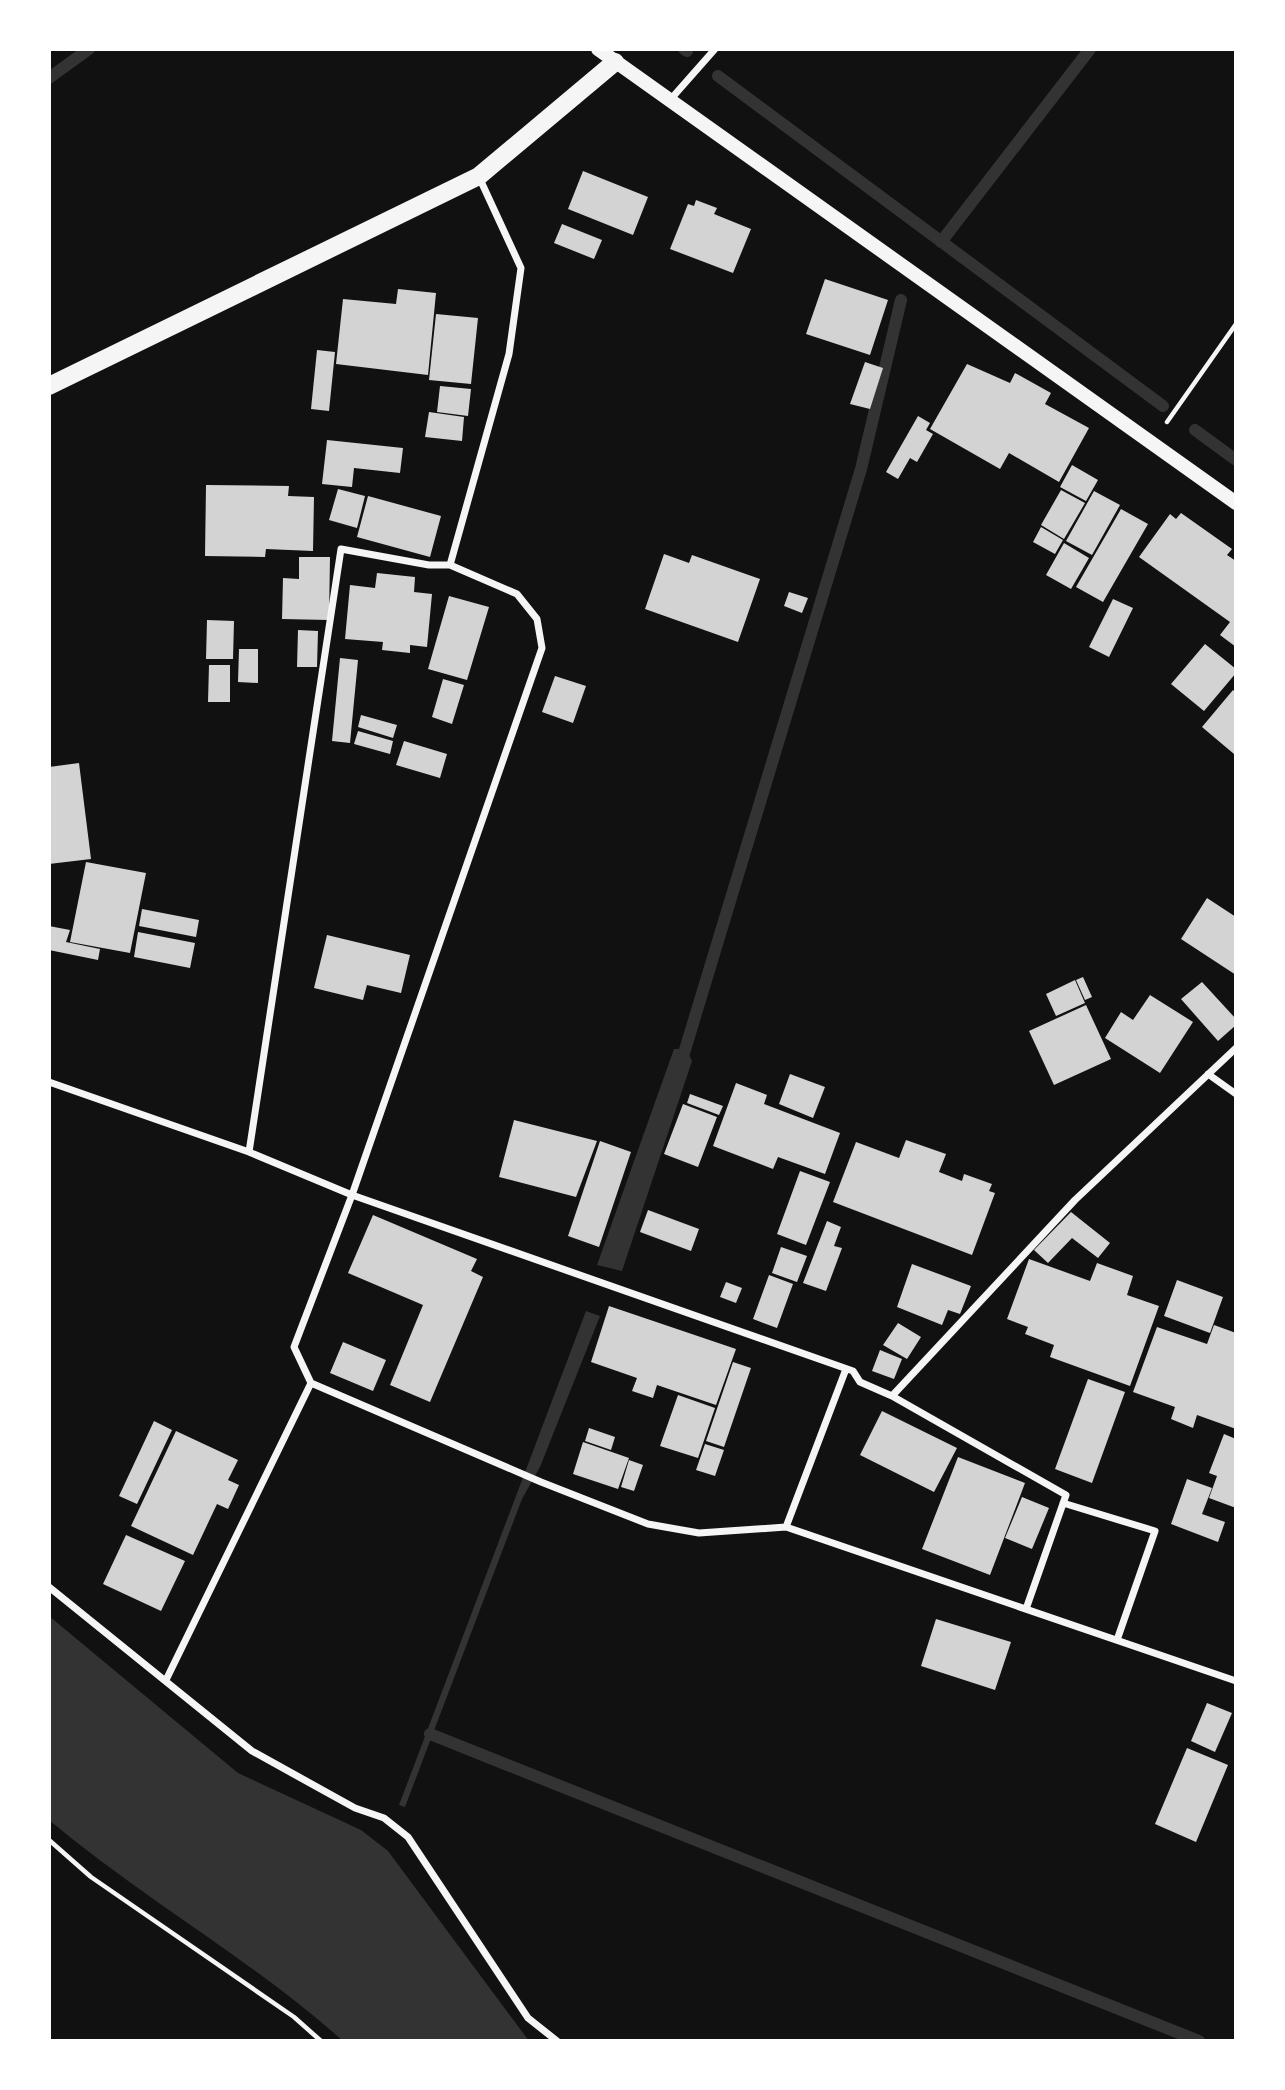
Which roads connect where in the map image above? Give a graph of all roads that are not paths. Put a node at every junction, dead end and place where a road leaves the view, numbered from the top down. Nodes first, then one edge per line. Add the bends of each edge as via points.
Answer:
1 (597, 49) edge
2 (715, 49) edge
3 (615, 62) junction
4 (670, 100) junction
5 (478, 176) junction
6 (49, 386) edge
7 (1236, 503) edge
8 (450, 565) junction
9 (1236, 1048) edge
10 (1209, 1074) junction
11 (49, 1082) edge
12 (1236, 1094) edge
13 (249, 1152) junction
14 (352, 1195) junction
15 (846, 1369) junction
16 (311, 1384) junction
17 (892, 1396) junction
18 (1063, 1503) junction
19 (786, 1527) junction
20 (49, 1587) edge
21 (1026, 1609) junction
22 (1117, 1640) junction
23 (166, 1680) junction
24 (1236, 1681) edge
25 (557, 2041) edge

1 - 3 main road
2 - 4 street
3 - 4 main road
3 - 5 main road
4 - 7 main road
5 - 6 main road
5 - 8 street via 521,268 509,354
8 - 13 street via 341,549
8 - 14 street via 517,594 537,619 542,648
9 - 10 street
10 - 12 street
10 - 17 street via 1075,1200
11 - 13 street
13 - 14 street
14 - 15 street
14 - 16 street via 294,1347
15 - 17 street via 860,1382
15 - 19 street
16 - 19 street via 648,1524 699,1533
16 - 23 street
17 - 18 street via 1066,1496
18 - 21 street
18 - 22 street via 1155,1531
19 - 21 street
20 - 23 street
21 - 22 street
22 - 24 street
23 - 25 street via 252,1751 355,1808 384,1818 408,1837 528,2018

